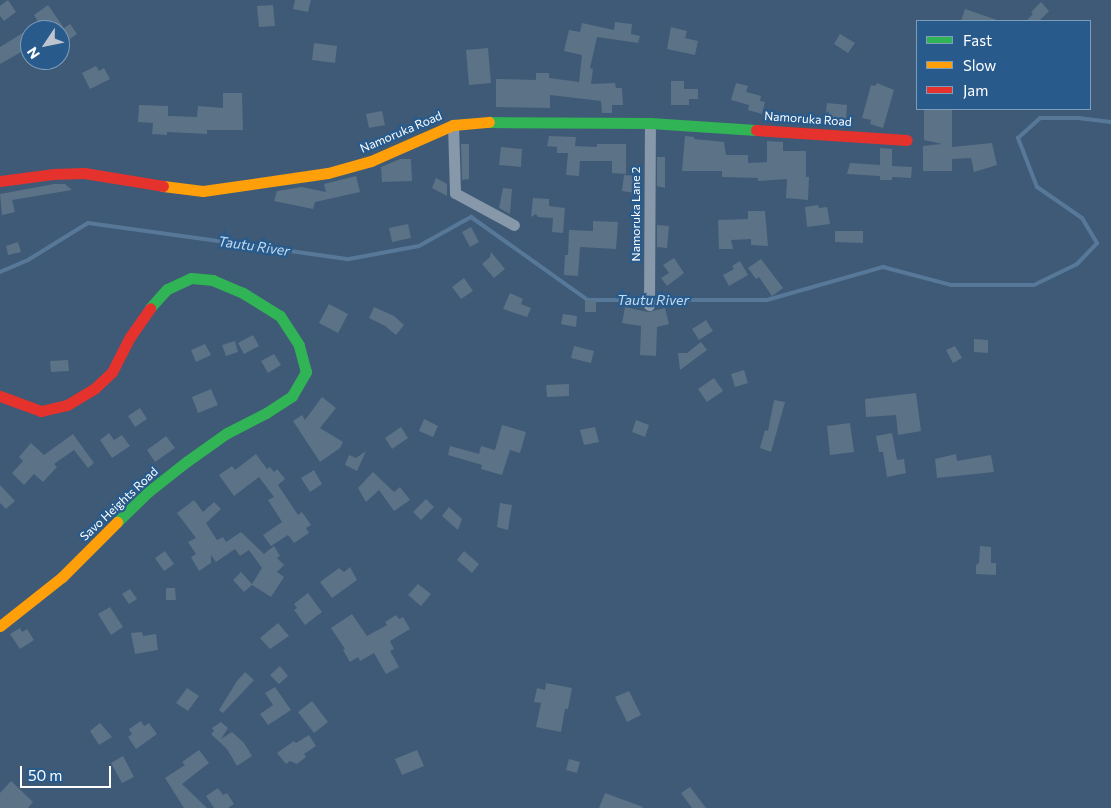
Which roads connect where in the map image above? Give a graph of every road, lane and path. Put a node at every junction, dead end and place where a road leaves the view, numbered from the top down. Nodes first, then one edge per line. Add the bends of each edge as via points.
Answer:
1 (650, 123) junction
2 (453, 125) junction
3 (907, 140) dead end
4 (0, 181) edge
5 (514, 225) dead end
6 (649, 305) dead end
7 (0, 396) edge
8 (0, 626) edge

1 - 2 street, Namoruka Road via 476,122
1 - 3 street, Namoruka Road
1 - 6 street, Namoruka Lane 2
2 - 4 street, Namoruka Road via 371,162 328,173 203,191 84,173
2 - 5 street via 455,193
7 - 8 street, Savo Heights Road via 41,411 67,405 95,388 112,372 154,303 167,289 191,278 213,280 243,293 280,316 299,346 306,372 292,396 227,433 148,492 62,577

